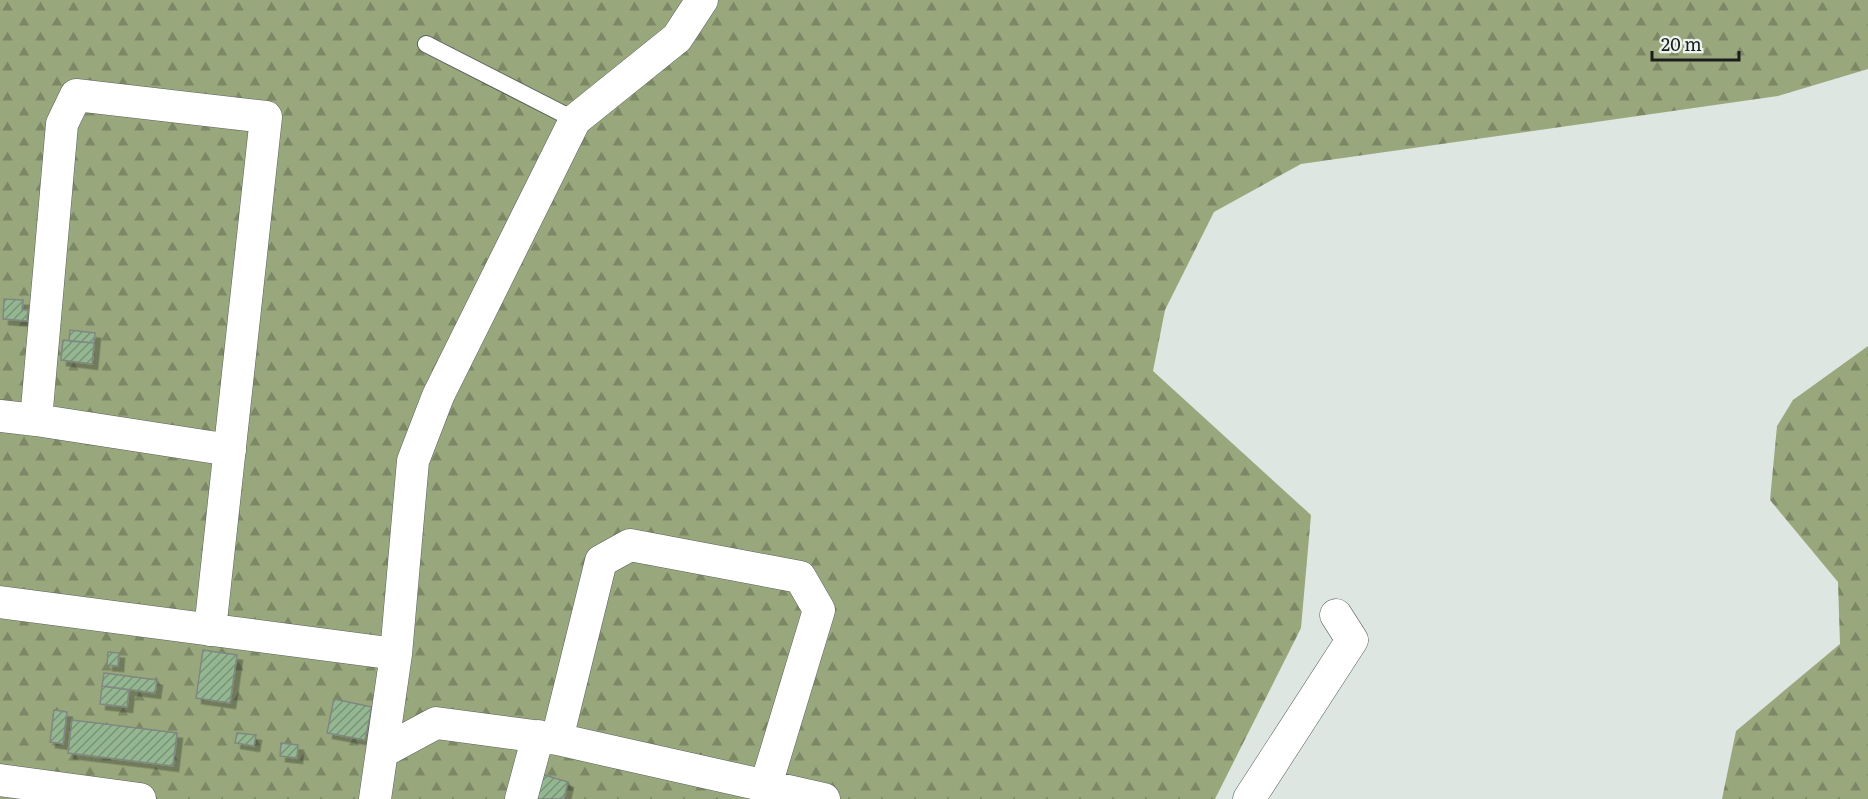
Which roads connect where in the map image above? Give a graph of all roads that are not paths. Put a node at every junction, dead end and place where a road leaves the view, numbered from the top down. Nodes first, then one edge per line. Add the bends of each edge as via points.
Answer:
1 (702, 0) edge
2 (426, 44) dead end
3 (575, 120) junction
4 (0, 416) edge
5 (36, 420) junction
6 (230, 450) junction
7 (0, 602) edge
8 (1336, 615) dead end
9 (210, 630) junction
10 (396, 654) junction
11 (548, 737) junction
12 (382, 752) junction
13 (0, 780) edge
14 (766, 785) junction
15 (140, 799) edge
16 (375, 799) edge
17 (521, 799) edge
18 (824, 799) edge
19 (1249, 799) edge

1 - 3 street via 677,38
2 - 3 lane
3 - 10 street via 438,396 413,461
4 - 5 street
5 - 6 street
5 - 6 street via 62,124 76,95 266,117
6 - 9 street
7 - 9 street
8 - 19 street via 1352,640
9 - 10 street
10 - 12 street
11 - 12 street via 436,723
11 - 14 street
11 - 14 street via 601,561 630,545 800,577 819,610
11 - 17 street
12 - 16 street
13 - 15 street
14 - 18 street

